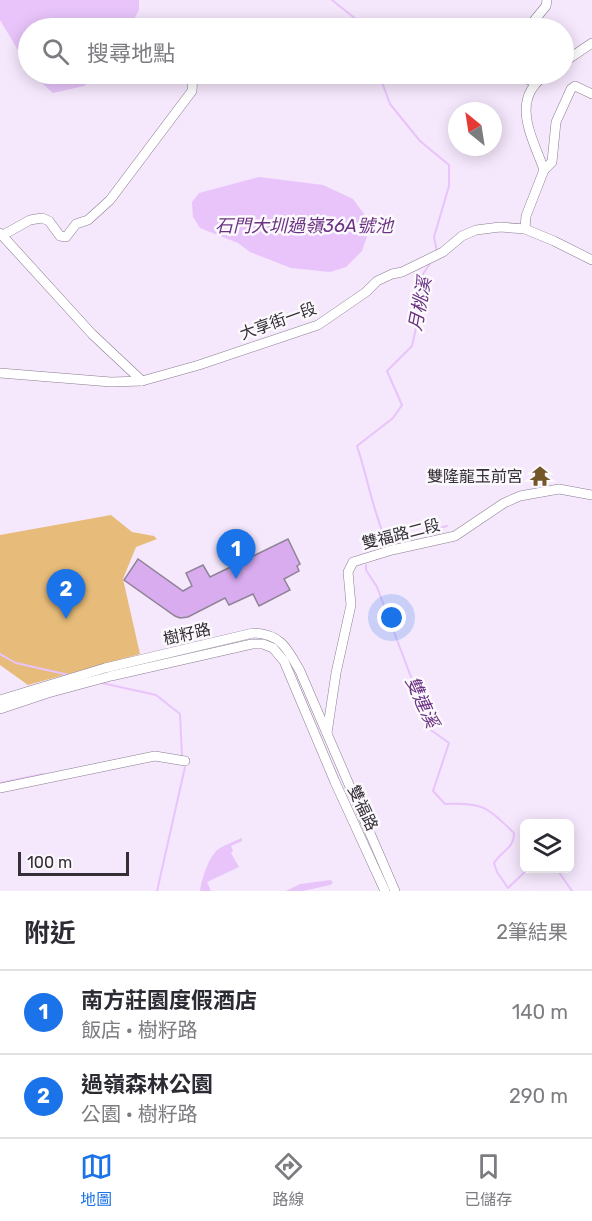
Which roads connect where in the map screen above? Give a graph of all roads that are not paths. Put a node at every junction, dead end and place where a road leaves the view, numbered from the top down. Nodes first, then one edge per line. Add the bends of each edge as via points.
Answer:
1 (547, 0) edge
2 (536, 18) edge
3 (592, 43) edge
4 (574, 55) edge
5 (192, 84) edge
6 (534, 84) edge
7 (592, 94) edge
8 (544, 170) junction
9 (525, 229) junction
10 (2, 234) edge
11 (592, 260) edge
12 (0, 373) edge
13 (142, 381) junction
14 (592, 495) edge
15 (0, 700) edge
16 (0, 709) edge
17 (322, 734) junction
18 (185, 760) dead end
19 (0, 788) edge
20 (385, 891) edge
21 (395, 891) edge

1 - 2 street
3 - 4 street
5 - 10 street via 192,91 110,200 88,220 76,224 66,237 42,218
6 - 8 street via 526,100 526,120
7 - 8 street via 571,89 556,122 552,162
8 - 9 street via 526,216
9 - 11 street
9 - 13 street, 大享街一段 via 500,226 476,230 443,252 377,281 318,325
10 - 13 street via 92,334
12 - 13 street, 大享街一段
14 - 17 street, 雙福路二段 via 560,489 520,496 455,536 353,562 348,572 351,605
15 - 17 street, 樹籽路 via 105,668 253,633 266,634 278,639 289,651
16 - 17 street, 樹籽路 via 111,676 263,644 284,661
17 - 20 street, 雙福路 via 335,782
17 - 21 street
18 - 19 street via 155,756

